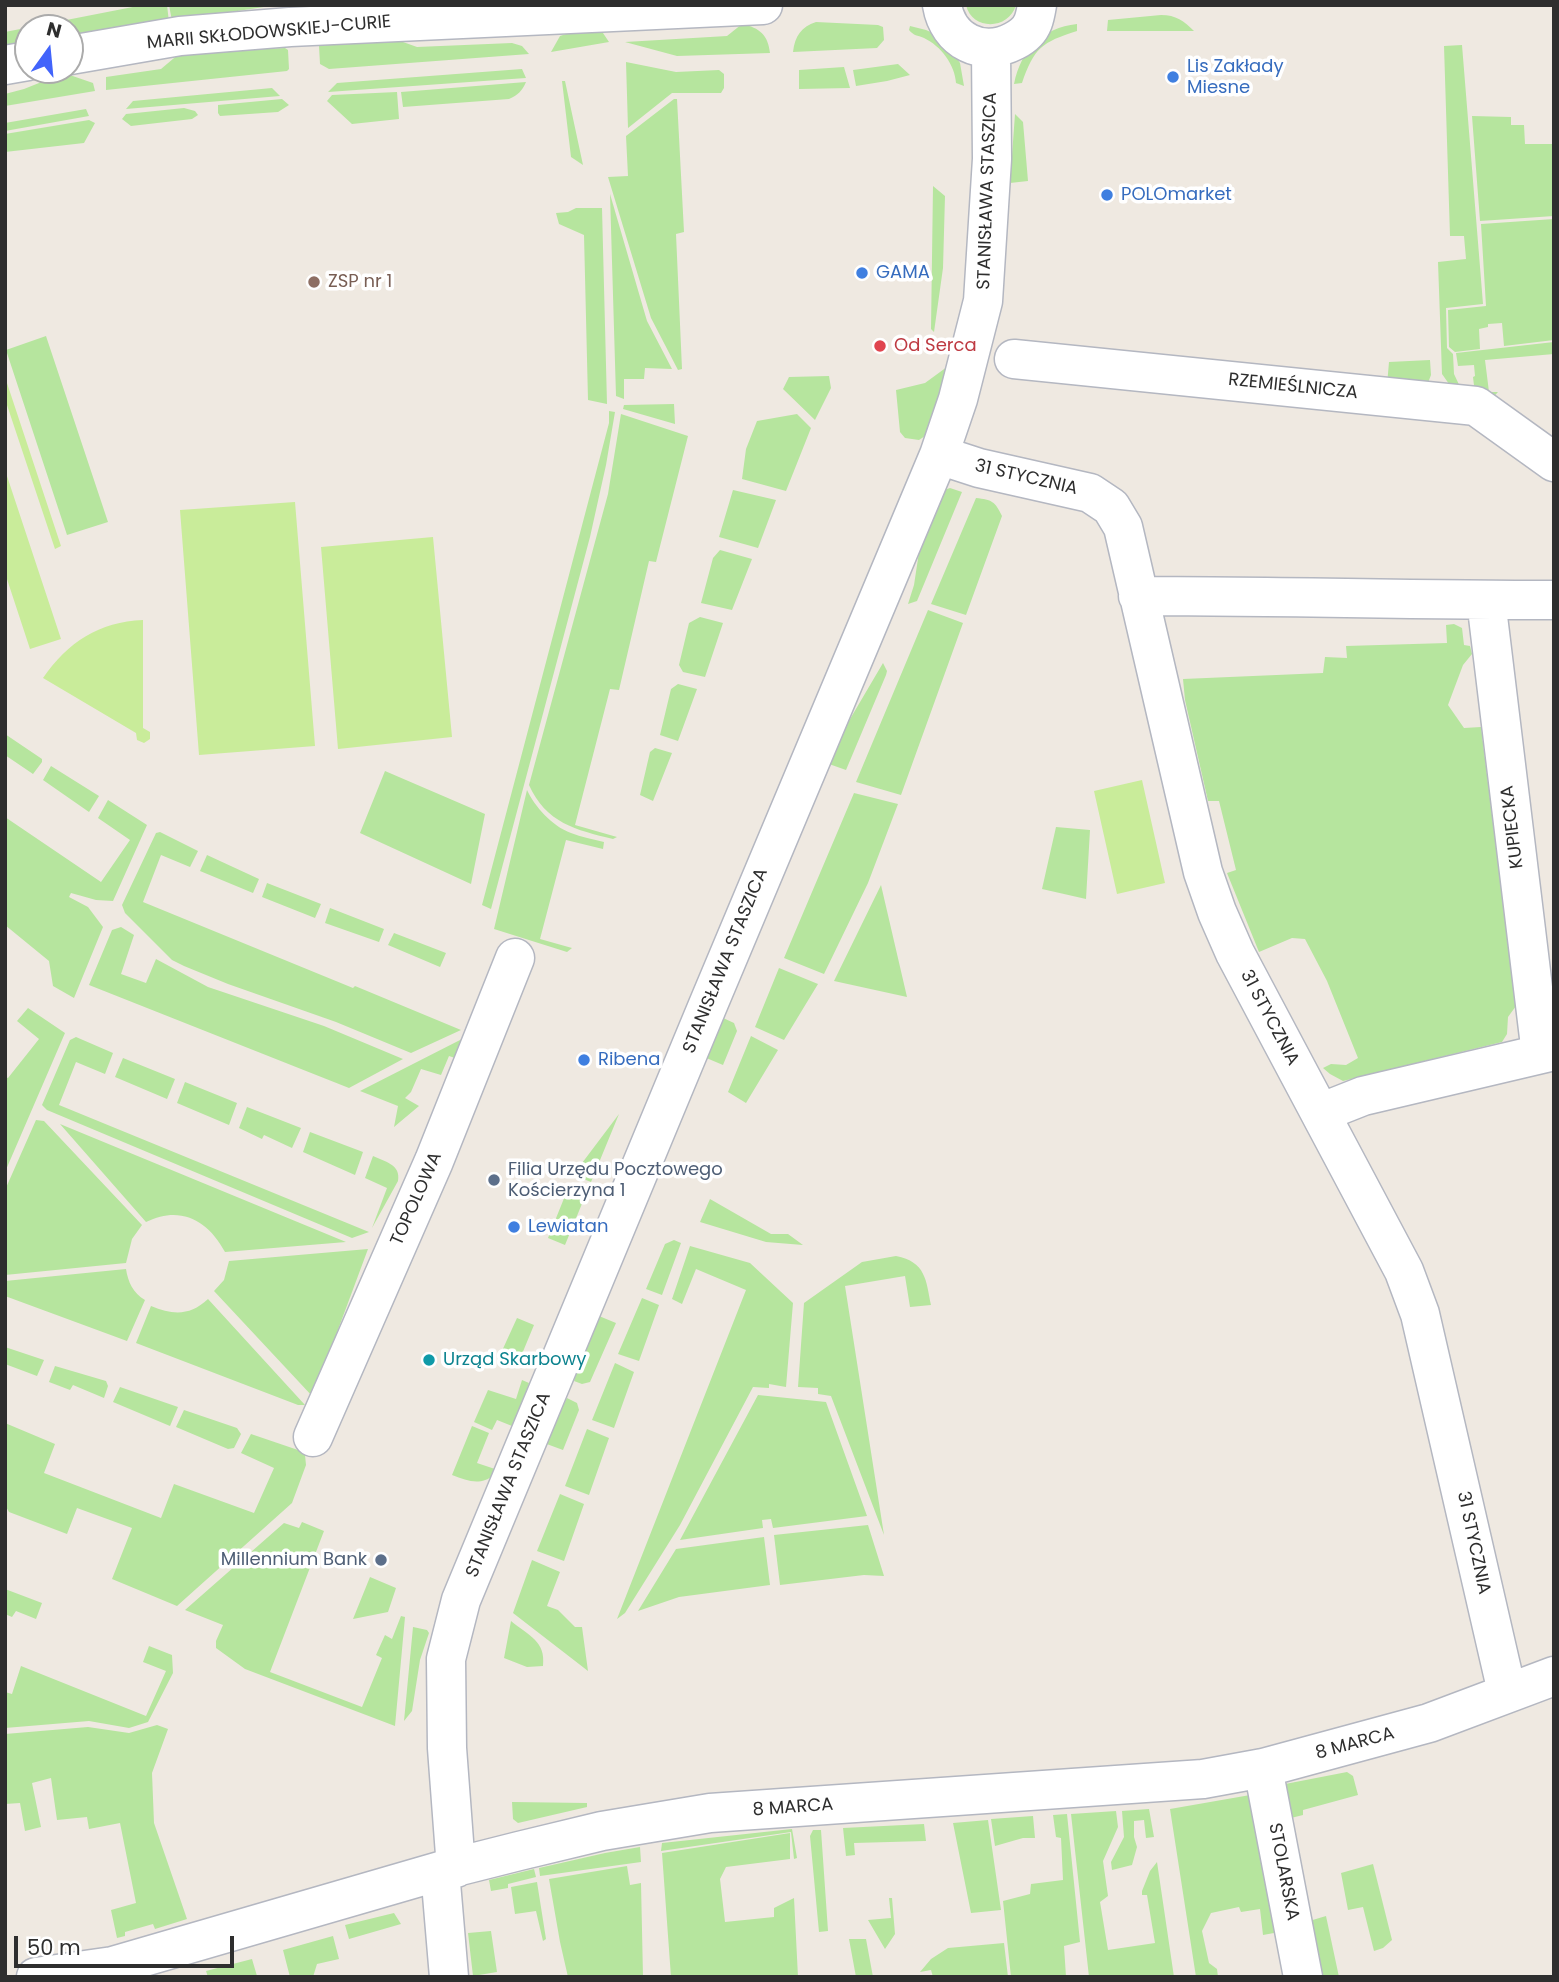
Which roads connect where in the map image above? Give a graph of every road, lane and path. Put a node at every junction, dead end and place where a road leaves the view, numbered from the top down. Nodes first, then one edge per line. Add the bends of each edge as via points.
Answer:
1 (763, 5) edge
2 (942, 5) edge
3 (1037, 5) edge
4 (991, 49) junction
5 (84, 53) edge
6 (1014, 359) dead end
7 (939, 455) junction
8 (1554, 462) edge
9 (1138, 596) junction
10 (1486, 600) junction
11 (1554, 600) edge
12 (515, 958) dead end
13 (1547, 1053) edge
14 (1320, 1112) junction
15 (313, 1437) dead end
16 (1554, 1676) edge
17 (1507, 1692) junction
18 (1262, 1768) junction
19 (448, 1869) junction
20 (36, 1977) edge
21 (449, 1977) edge
22 (1303, 1977) edge

1 - 5 street, MARII SKŁODOWSKIEJ-CURIE via 290,27 180,36
2 - 4 street via 954,33 967,43
3 - 4 street via 1033,24 1021,38
4 - 7 street, STANISŁAWA STASZICA via 992,159 983,301
6 - 8 street, RZEMIEŚLNICZA via 1476,406
7 - 9 street, 31 STYCZNIA via 1101,499 1123,527
7 - 19 street, STANISŁAWA STASZICA via 461,1600 446,1659
9 - 10 street
9 - 14 street, 31 STYCZNIA via 1202,872 1234,953
10 - 11 street
10 - 13 street, KUPIECKA
12 - 15 street, TOPOLOWA via 434,1161
13 - 14 street via 1363,1096
14 - 17 street, 31 STYCZNIA via 1404,1271 1419,1314
16 - 17 street, 8 MARCA
17 - 18 street, 8 MARCA via 1429,1723
18 - 19 street, 8 MARCA via 1203,1779 710,1814 602,1831
18 - 22 street, STOLARSKA
19 - 20 street, 8 MARCA via 161,1954
19 - 21 street, STANISŁAWA STASZICA

